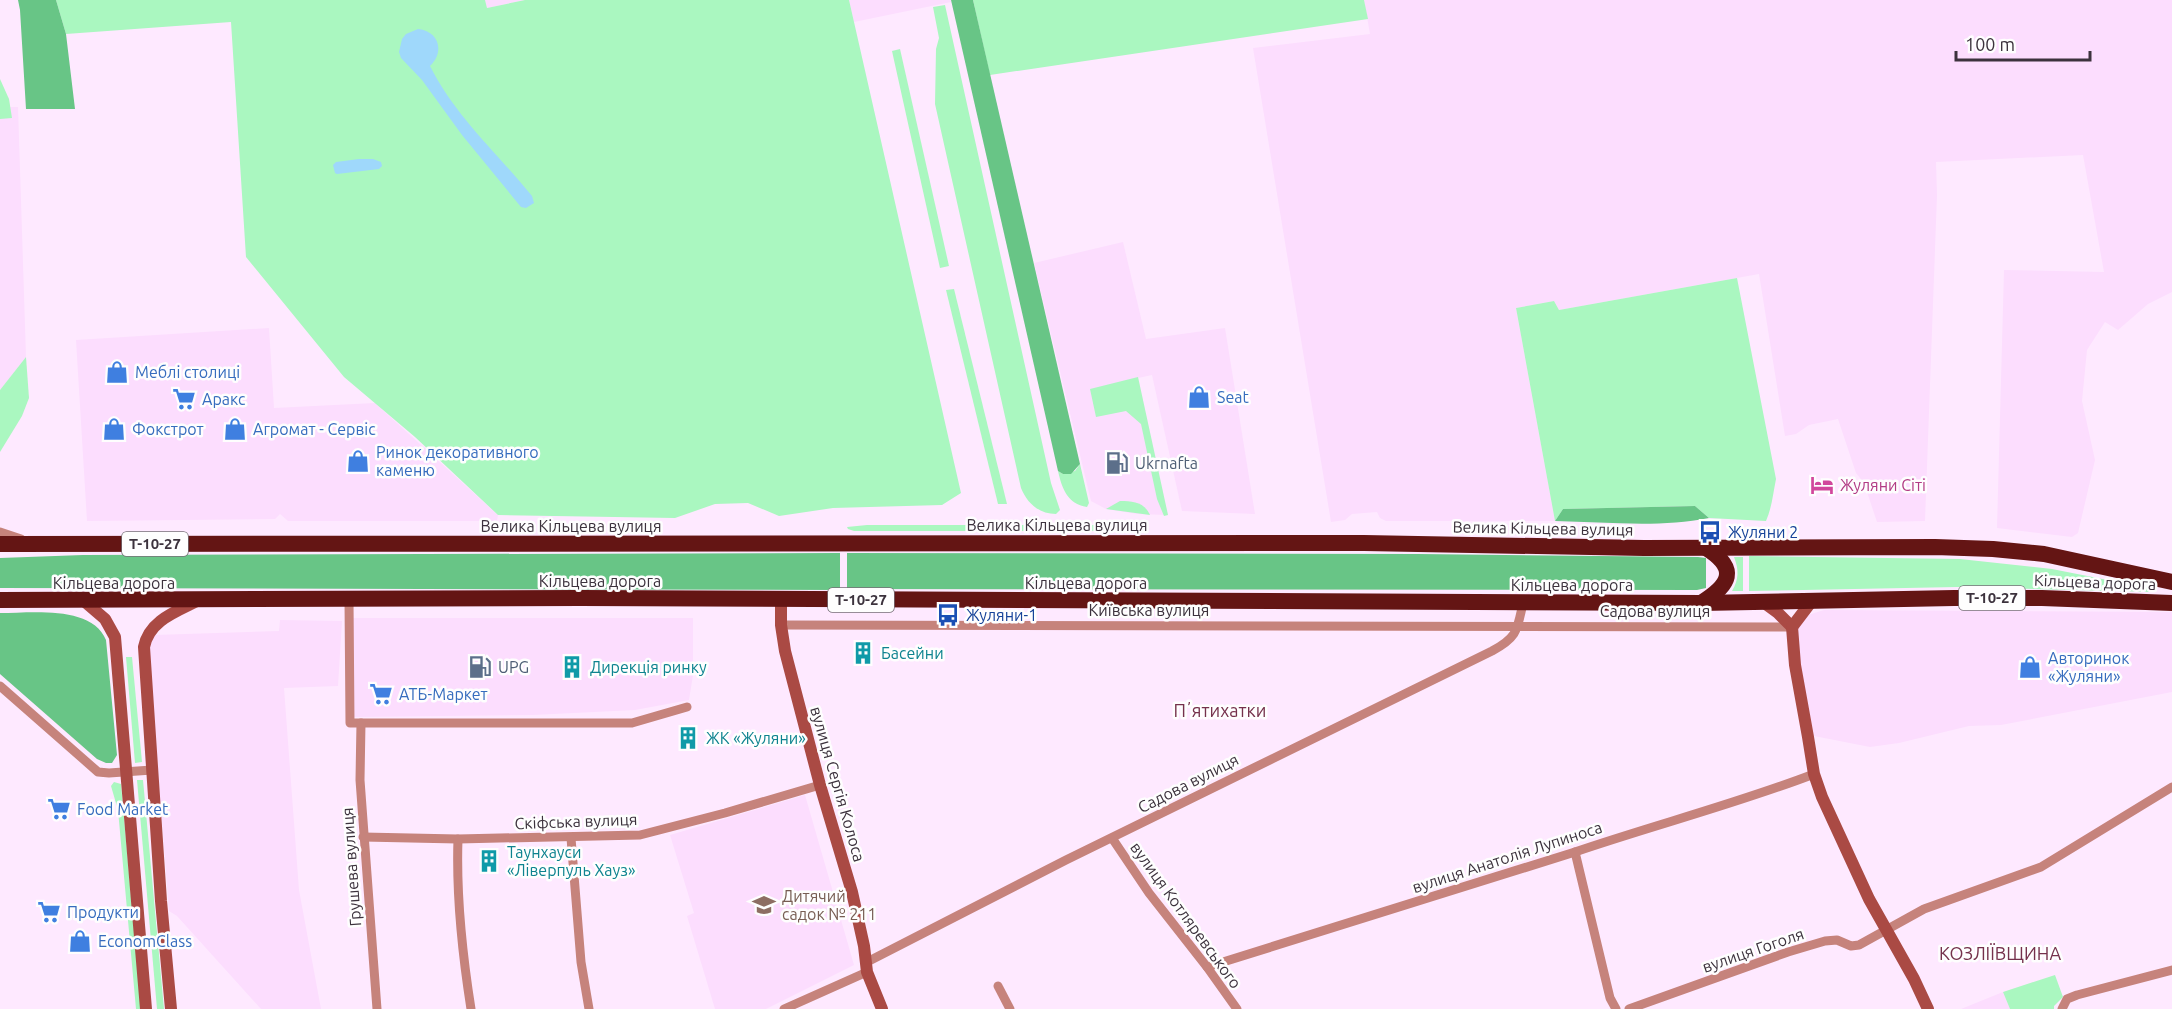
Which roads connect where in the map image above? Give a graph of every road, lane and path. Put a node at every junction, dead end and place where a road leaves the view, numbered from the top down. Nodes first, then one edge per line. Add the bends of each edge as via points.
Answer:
1 (0, 532) edge
2 (0, 544) edge
3 (35, 544) junction
4 (1706, 548) junction
5 (2079, 561) joint
6 (2172, 582) edge
7 (0, 600) edge
8 (349, 600) junction
9 (781, 600) junction
10 (84, 601) junction
11 (198, 601) junction
12 (1763, 602) junction
13 (1811, 602) junction
14 (1523, 603) junction
15 (1701, 603) junction
16 (2172, 603) edge
17 (781, 625) junction
18 (1518, 627) junction
19 (1792, 627) junction
20 (0, 686) edge
21 (687, 707) dead end
22 (362, 723) junction
23 (152, 770) junction
24 (126, 772) junction
25 (1814, 774) junction
26 (820, 785) junction
27 (2172, 787) edge
28 (363, 837) junction
29 (571, 838) junction
30 (1112, 838) junction
31 (458, 839) junction
32 (1575, 852) junction
33 (1886, 931) junction
34 (867, 967) junction
35 (1207, 967) junction
36 (2172, 970) edge
37 (998, 986) dead end
38 (146, 1009) edge
39 (171, 1009) edge
40 (377, 1009) edge
41 (471, 1009) edge
42 (590, 1009) edge
43 (784, 1009) edge
44 (882, 1009) edge
45 (1010, 1009) edge
46 (1237, 1009) edge
47 (1616, 1009) edge
48 (1629, 1009) edge
49 (1928, 1009) edge
50 (2062, 1009) edge

1 - 3 street
2 - 3 highway, Т-10-27
3 - 4 highway, Велика Кільцева вулиця / Т-10-27 via 1364,543
4 - 5 highway, Велика Кільцева вулиця / Т-10-27 via 1969,548
4 - 15 highway via 1722,560 1726,578 1722,588
5 - 6 highway, Кільцева дорога / Т-10-27
7 - 10 highway, Кільцева дорога / Т-10-27
8 - 9 highway, Кільцева дорога / Т-10-27
8 - 11 highway, Кільцева дорога / Т-10-27
8 - 22 street via 350,723
9 - 14 highway, Кільцева дорога / Т-10-27
9 - 17 street, вулиця Сергія Колоса
10 - 11 highway, Кільцева дорога / Т-10-27
10 - 24 street via 105,619 116,637
11 - 23 street via 160,621 146,638
12 - 13 highway, Кільцева дорога / Т-10-27
12 - 15 highway, Кільцева дорога / Т-10-27
12 - 19 street
13 - 16 highway, Кільцева дорога / Т-10-27 via 1954,597
13 - 19 street
14 - 15 highway, Кільцева дорога / Т-10-27
14 - 18 street
17 - 18 street, Київська вулиця
17 - 26 street, вулиця Сергія Колоса
18 - 19 street, Садова вулиця
18 - 30 street, Садова вулиця via 1513,637 1492,651
19 - 25 street
20 - 24 street via 98,772
21 - 22 street via 632,723
22 - 28 street, Грушева вулиця
23 - 24 street
23 - 39 street
24 - 38 street
25 - 32 street, вулиця Анатолія Лупиноса
25 - 33 street via 1857,875
26 - 29 street, Скіфська вулиця via 640,835
26 - 34 street, вулиця Сергія Колоса via 852,892
27 - 33 street, вулиця Гоголя via 2040,867 1924,909
28 - 31 street, Скіфська вулиця
28 - 40 street, Грушева вулиця
29 - 31 street, Скіфська вулиця
29 - 42 street via 581,962
30 - 34 street, Садова вулиця
30 - 35 street, вулиця Котляревського
31 - 41 street via 459,914
32 - 35 street, вулиця Анатолія Лупиноса
32 - 47 street via 1610,998
33 - 48 street, вулиця Гоголя via 1859,945 1837,940 1788,952
33 - 49 street
34 - 43 street, Садова вулиця
34 - 44 street, вулиця Сергія Колоса
35 - 46 street, вулиця Котляревського
36 - 50 street via 2077,995 2067,999
37 - 45 street

